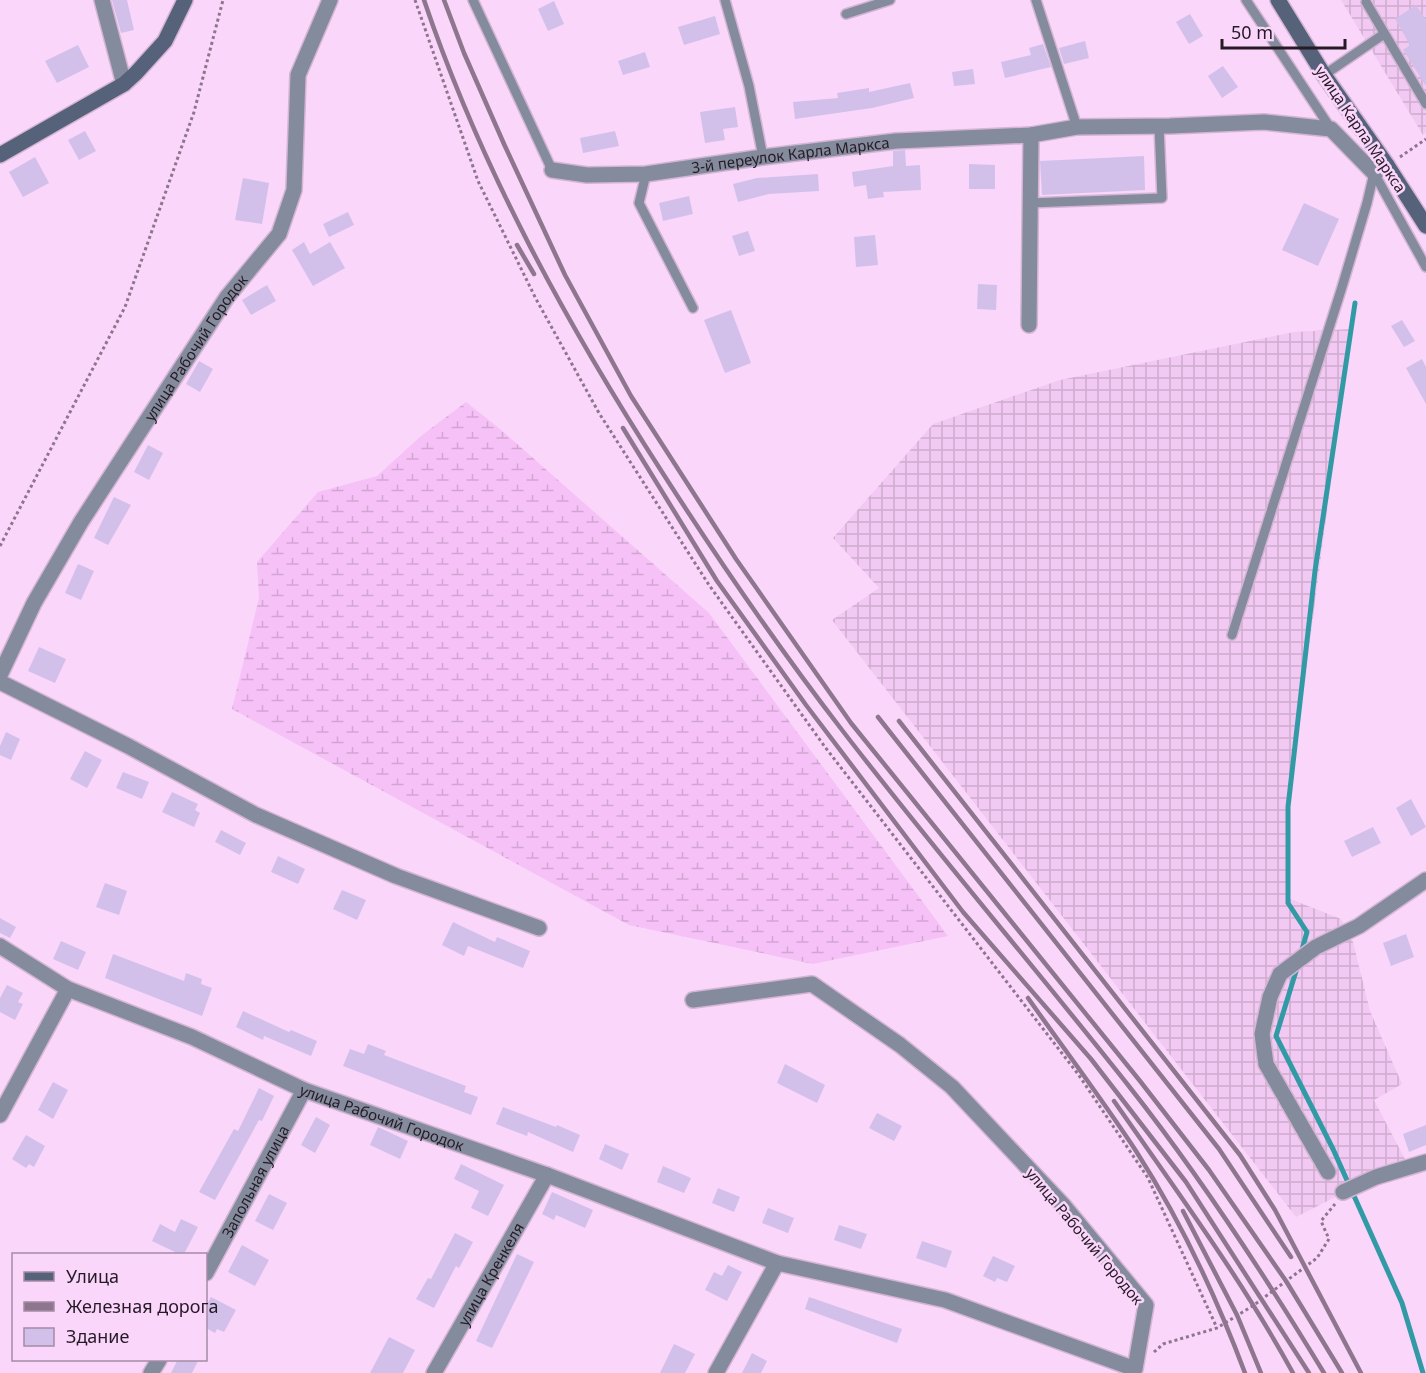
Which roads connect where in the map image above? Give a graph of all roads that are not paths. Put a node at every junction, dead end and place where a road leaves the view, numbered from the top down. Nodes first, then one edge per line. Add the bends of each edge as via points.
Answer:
1 (102, 0) edge
2 (185, 0) edge
3 (330, 0) edge
4 (473, 0) edge
5 (725, 0) edge
6 (890, 0) edge
7 (1036, 0) edge
8 (1246, 0) edge
9 (1278, 0) edge
10 (1366, 2) dead end
11 (846, 14) dead end
12 (1384, 34) junction
13 (1324, 75) junction
14 (124, 84) junction
15 (1426, 104) edge
16 (1159, 126) junction
17 (1077, 127) junction
18 (1331, 129) junction
19 (1030, 135) junction
20 (0, 154) edge
21 (763, 157) junction
22 (1387, 165) junction
23 (552, 170) joint
24 (646, 174) junction
25 (1374, 174) junction
26 (1030, 202) junction
27 (1426, 226) edge
28 (1426, 267) edge
29 (693, 308) dead end
30 (1029, 325) dead end
31 (1232, 634) dead end
32 (0, 675) edge
33 (0, 682) edge
34 (1426, 880) edge
35 (539, 928) dead end
36 (0, 946) edge
37 (68, 989) junction
38 (693, 1000) dead end
39 (304, 1090) junction
40 (0, 1115) edge
41 (1426, 1162) edge
42 (1328, 1172) dead end
43 (547, 1175) junction
44 (1344, 1192) road end
45 (777, 1263) junction
46 (207, 1271) edge
47 (1136, 1371) edge
48 (435, 1373) edge
49 (716, 1373) edge

1 - 14 street
2 - 14 main road via 165,41
3 - 32 street, улица Рабочий Городок via 298,75 294,190 279,234 227,297 88,512 34,603
4 - 23 lane
5 - 21 lane via 749,86
6 - 11 lane
7 - 17 lane
8 - 18 lane
9 - 13 main road, улица Карла Маркса
10 - 12 lane
12 - 13 lane
12 - 15 lane
13 - 22 main road, улица Карла Маркса
14 - 20 main road
16 - 17 street, 3-й переулок Карла Маркса
16 - 18 street, 3-й переулок Карла Маркса via 1264,122
16 - 26 lane via 1162,198
17 - 19 street, 3-й переулок Карла Маркса
18 - 25 street
19 - 21 street, 3-й переулок Карла Маркса via 896,141
19 - 26 street
21 - 24 street, 3-й переулок Карла Маркса
22 - 25 street
22 - 27 main road, улица Карла Маркса
23 - 24 street, 3-й переулок Карла Маркса via 587,175
24 - 29 lane via 639,203
25 - 28 lane
25 - 31 lane via 1342,288
26 - 30 street
33 - 35 street via 256,815 396,876
34 - 42 street via 1289,967 1280,974 1270,997 1262,1034 1266,1064
36 - 37 street, улица Рабочий Городок
37 - 39 street, улица Рабочий Городок via 192,1037
37 - 40 street
38 - 47 street, улица Рабочий Городок via 812,984 900,1045 952,1087 1064,1206 1146,1305
39 - 43 street, улица Рабочий Городок
39 - 46 street, Запольная улица
41 - 44 street via 1376,1177
43 - 45 street, улица Рабочий Городок
43 - 48 street, улица Кренкеля
45 - 47 street, улица Рабочий Городок via 945,1300
45 - 49 street

